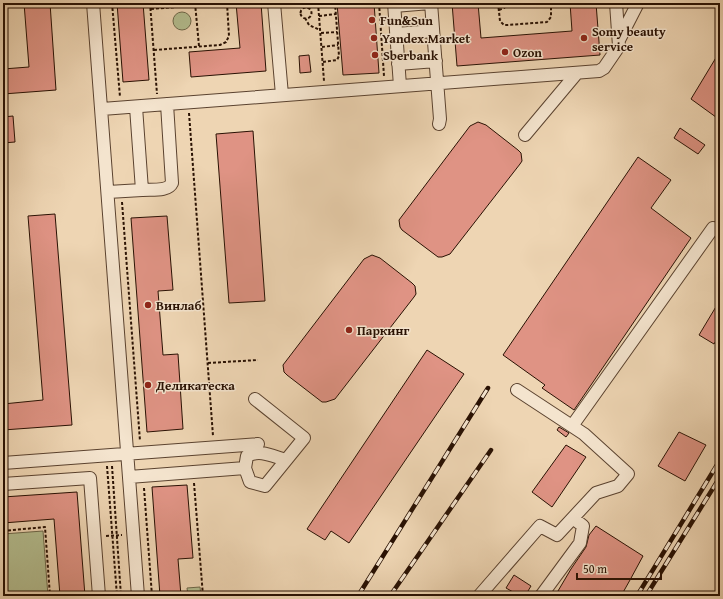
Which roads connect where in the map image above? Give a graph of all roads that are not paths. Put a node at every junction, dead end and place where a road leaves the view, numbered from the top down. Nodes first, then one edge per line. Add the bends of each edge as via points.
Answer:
1 (93, 3) edge
2 (274, 3) edge
3 (431, 3) edge
4 (616, 3) edge
5 (638, 3) edge
6 (394, 4) edge
7 (433, 31) junction
8 (396, 34) junction
9 (619, 40) junction
10 (436, 61) junction
11 (398, 64) junction
12 (577, 72) junction
13 (437, 84) junction
14 (400, 86) junction
15 (282, 96) junction
16 (167, 104) junction
17 (136, 107) junction
18 (102, 110) junction
19 (439, 124) dead end
20 (525, 135) dead end
21 (142, 190) junction
22 (108, 192) junction
23 (713, 228) dead end
24 (517, 390) dead end
25 (255, 399) dead end
26 (572, 426) junction
27 (258, 444) dead end
28 (127, 453) junction
29 (286, 460) junction
30 (3, 463) edge
31 (245, 468) junction
32 (129, 477) junction
33 (3, 484) edge
34 (573, 518) junction
35 (99, 596) edge
36 (138, 596) edge
37 (479, 596) edge
38 (541, 596) edge

1 - 18 street
2 - 15 street
3 - 6 street
3 - 7 street
4 - 9 street
5 - 9 street
6 - 8 street
7 - 8 street
7 - 10 street
8 - 11 street
9 - 12 street via 618,50 603,68 597,71
10 - 11 street
10 - 13 street
11 - 14 street
12 - 13 street
12 - 20 street
13 - 14 street
13 - 19 street
14 - 15 street via 385,82 325,86
15 - 16 street
16 - 17 street
16 - 21 street via 172,183 166,188
17 - 18 street
17 - 21 street
18 - 22 street
21 - 22 street
22 - 28 street
23 - 26 street
24 - 26 street
25 - 29 street via 304,438
26 - 34 street via 628,474 618,486 596,493
27 - 28 street
28 - 30 street
28 - 32 street
29 - 31 street via 255,452 247,456
29 - 31 street via 266,486 250,482
31 - 32 street
32 - 36 street
33 - 35 street via 90,478
34 - 37 street via 557,535 540,526
34 - 38 street via 583,526 580,543

